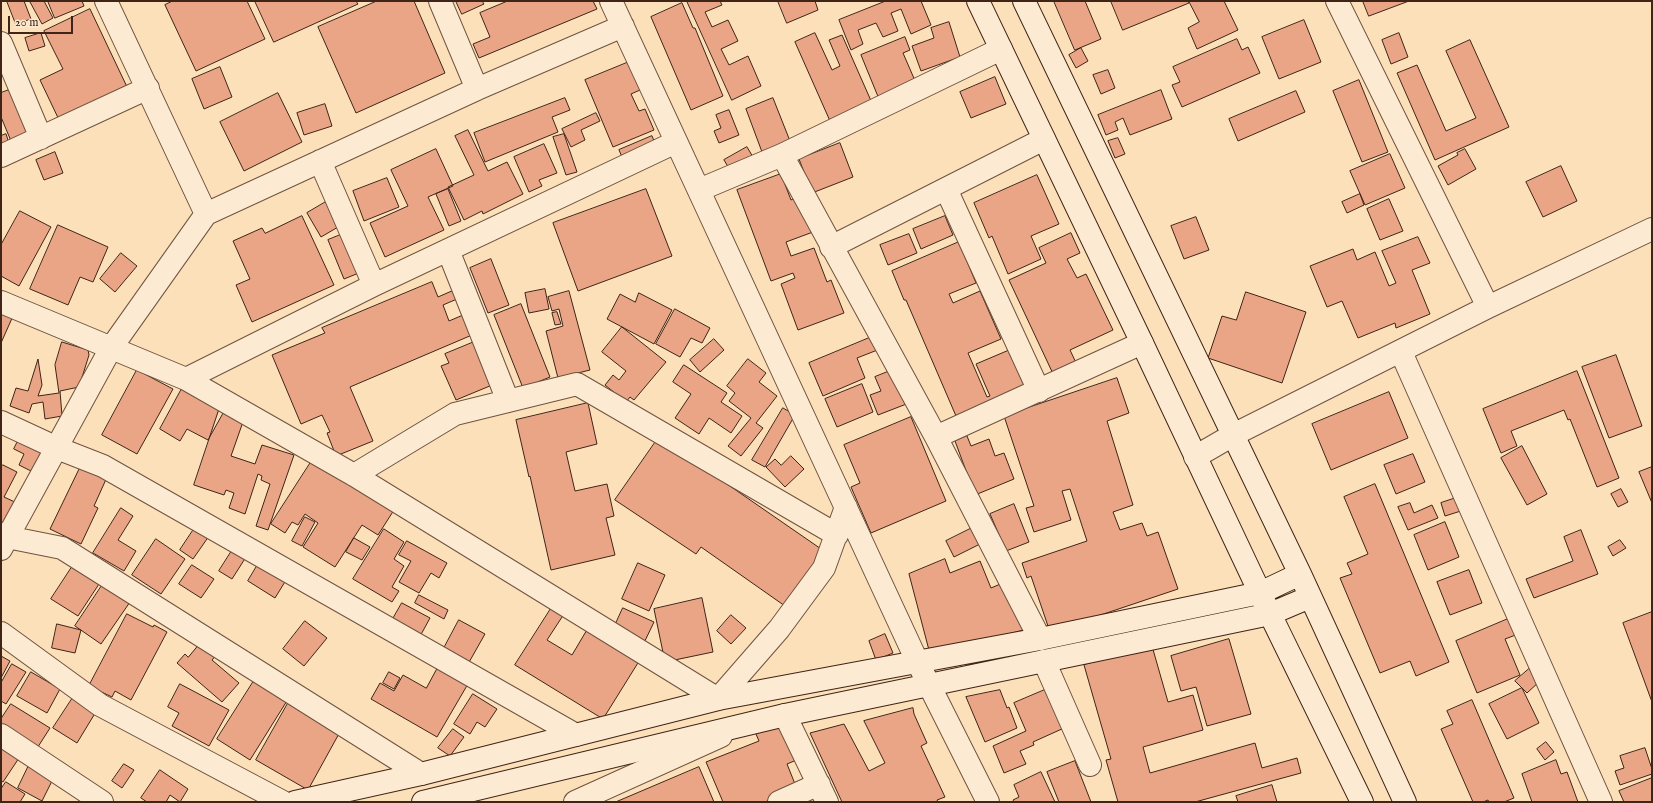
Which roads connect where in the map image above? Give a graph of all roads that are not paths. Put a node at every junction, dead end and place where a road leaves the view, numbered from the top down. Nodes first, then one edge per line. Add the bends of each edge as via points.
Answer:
1 (106, 1) edge
2 (440, 1) edge
3 (611, 1) edge
4 (978, 1) edge
5 (1024, 1) edge
6 (1337, 1) edge
7 (623, 26) junction
8 (1, 43) edge
9 (1001, 49) junction
10 (148, 88) junction
11 (477, 89) junction
12 (42, 138) junction
13 (1044, 139) junction
14 (676, 142) junction
15 (1, 156) edge
16 (782, 156) junction
17 (320, 161) junction
18 (946, 189) junction
19 (699, 190) junction
20 (206, 214) junction
21 (1652, 229) edge
22 (832, 247) junction
23 (448, 250) junction
24 (374, 285) junction
25 (1, 302) edge
26 (1488, 307) junction
27 (1142, 343) junction
28 (110, 348) junction
29 (1401, 352) junction
30 (186, 379) junction
31 (1039, 391) junction
32 (508, 401) junction
33 (1, 422) edge
34 (1233, 435) junction
35 (936, 437) junction
36 (57, 448) junction
37 (1195, 457) junction
38 (354, 475) junction
39 (846, 507) junction
40 (837, 535) junction
41 (3, 540) edge
42 (1300, 574) junction
43 (1260, 594) junction
44 (1310, 597) junction
45 (1270, 614) junction
46 (1, 633) edge
47 (1040, 639) junction
48 (917, 661) junction
49 (1044, 661) junction
50 (928, 684) junction
51 (718, 699) junction
52 (785, 715) junction
53 (744, 726) junction
54 (1, 735) edge
55 (576, 735) junction
56 (1090, 765) dead end
57 (431, 771) junction
58 (823, 793) edge
59 (449, 799) edge
60 (102, 802) edge
61 (283, 802) edge
62 (295, 802) edge
63 (423, 802) edge
64 (574, 802) edge
65 (779, 802) edge
66 (988, 802) edge
67 (1362, 802) edge
68 (1405, 802) edge
69 (1600, 802) edge

1 - 10 street
2 - 11 street
3 - 7 street
4 - 9 street
5 - 34 street
6 - 26 street
7 - 11 street
7 - 14 street
8 - 12 street
9 - 13 street
9 - 16 street
10 - 12 street
10 - 20 street
11 - 17 street
12 - 15 street
13 - 18 street
13 - 27 street
14 - 19 street
14 - 23 street
16 - 19 street
16 - 22 street
17 - 20 street
17 - 24 street
18 - 22 street
18 - 31 street
19 - 39 street
20 - 28 street
21 - 26 street
22 - 35 street
23 - 24 street
23 - 32 street
24 - 30 street
25 - 28 street
26 - 29 street
27 - 31 street
27 - 37 street
28 - 30 street
28 - 36 street
29 - 34 street
29 - 69 street
30 - 38 street
31 - 35 street
32 - 38 street via 455,414
32 - 40 street via 577,384
33 - 36 street
34 - 37 street
34 - 42 street
35 - 47 street
36 - 41 street
36 - 55 street via 103,466
37 - 43 street
38 - 51 street
39 - 40 street
39 - 48 street
40 - 51 street via 824,568 779,629
41 - 57 street via 62,548
42 - 43 street
42 - 44 street
43 - 45 street
43 - 47 street
44 - 45 street
44 - 68 street
45 - 49 street
45 - 67 street
46 - 61 street via 100,706
47 - 48 street
48 - 50 street
48 - 51 street
49 - 50 street
49 - 56 street
50 - 52 street
50 - 66 street
51 - 55 street
52 - 53 street
52 - 58 street
53 - 59 street
53 - 64 street
54 - 60 street
55 - 57 street
57 - 59 street
57 - 62 street
58 - 65 street
59 - 63 street

